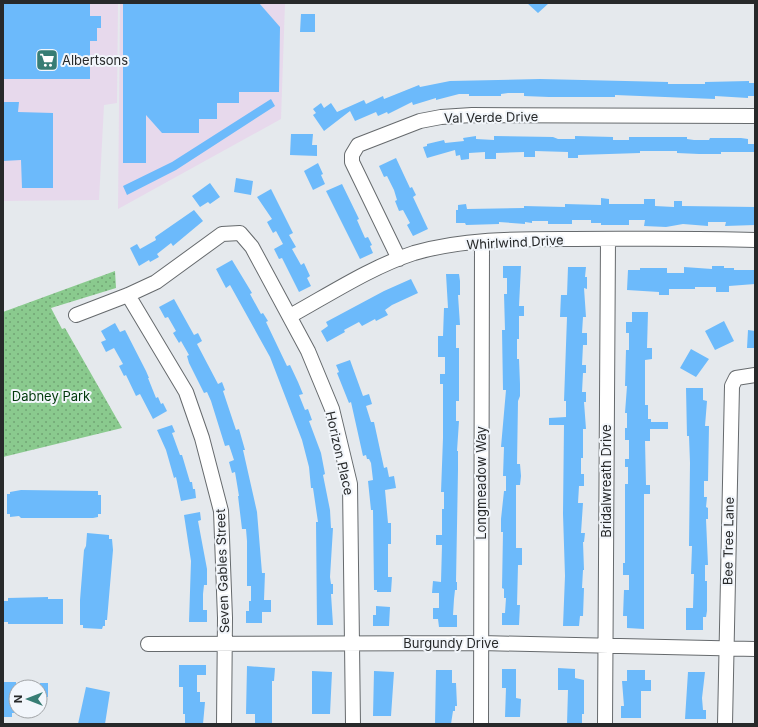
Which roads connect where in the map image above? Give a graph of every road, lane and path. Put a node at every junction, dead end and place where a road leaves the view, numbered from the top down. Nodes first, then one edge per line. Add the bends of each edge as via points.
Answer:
1 (755, 116) edge
2 (608, 239) junction
3 (755, 240) edge
4 (482, 242) junction
5 (399, 259) junction
6 (128, 296) junction
7 (76, 315) dead end
8 (290, 316) junction
9 (755, 375) edge
10 (225, 643) junction
11 (352, 643) junction
12 (481, 643) junction
13 (148, 644) dead end
14 (605, 646) junction
15 (726, 649) junction
16 (755, 649) edge
17 (224, 724) edge
18 (353, 724) edge
19 (481, 724) edge
20 (605, 724) edge
21 (725, 724) edge

1 - 5 street, Val Verde Drive via 441,117 420,121 358,145 352,155 352,162
2 - 3 street, Whirlwind Drive
2 - 4 street, Whirlwind Drive
2 - 14 street, Bridalwreath Drive
4 - 5 street, Whirlwind Drive via 435,248
4 - 12 street, Longmeadow Way
5 - 8 street, Whirlwind Drive
6 - 7 street
6 - 8 street, Horizon Place via 156,282 222,234 235,233 245,237 252,247
6 - 10 street, Seven Gables Street via 186,392 202,438 222,511
8 - 11 street, Horizon Place via 332,409 350,484
9 - 15 street, Bee Tree Lane via 736,378 732,386
10 - 11 street, Burgundy Drive
10 - 13 street, Burgundy Drive
10 - 17 street, Seven Gables Street
11 - 12 street, Burgundy Drive
11 - 18 street, Horizon Place
12 - 14 street, Burgundy Drive
12 - 19 street, Longmeadow Way
14 - 15 street, Burgundy Drive
14 - 20 street, Bridalwreath Drive
15 - 16 street, Burgundy Drive
15 - 21 street, Bee Tree Lane

